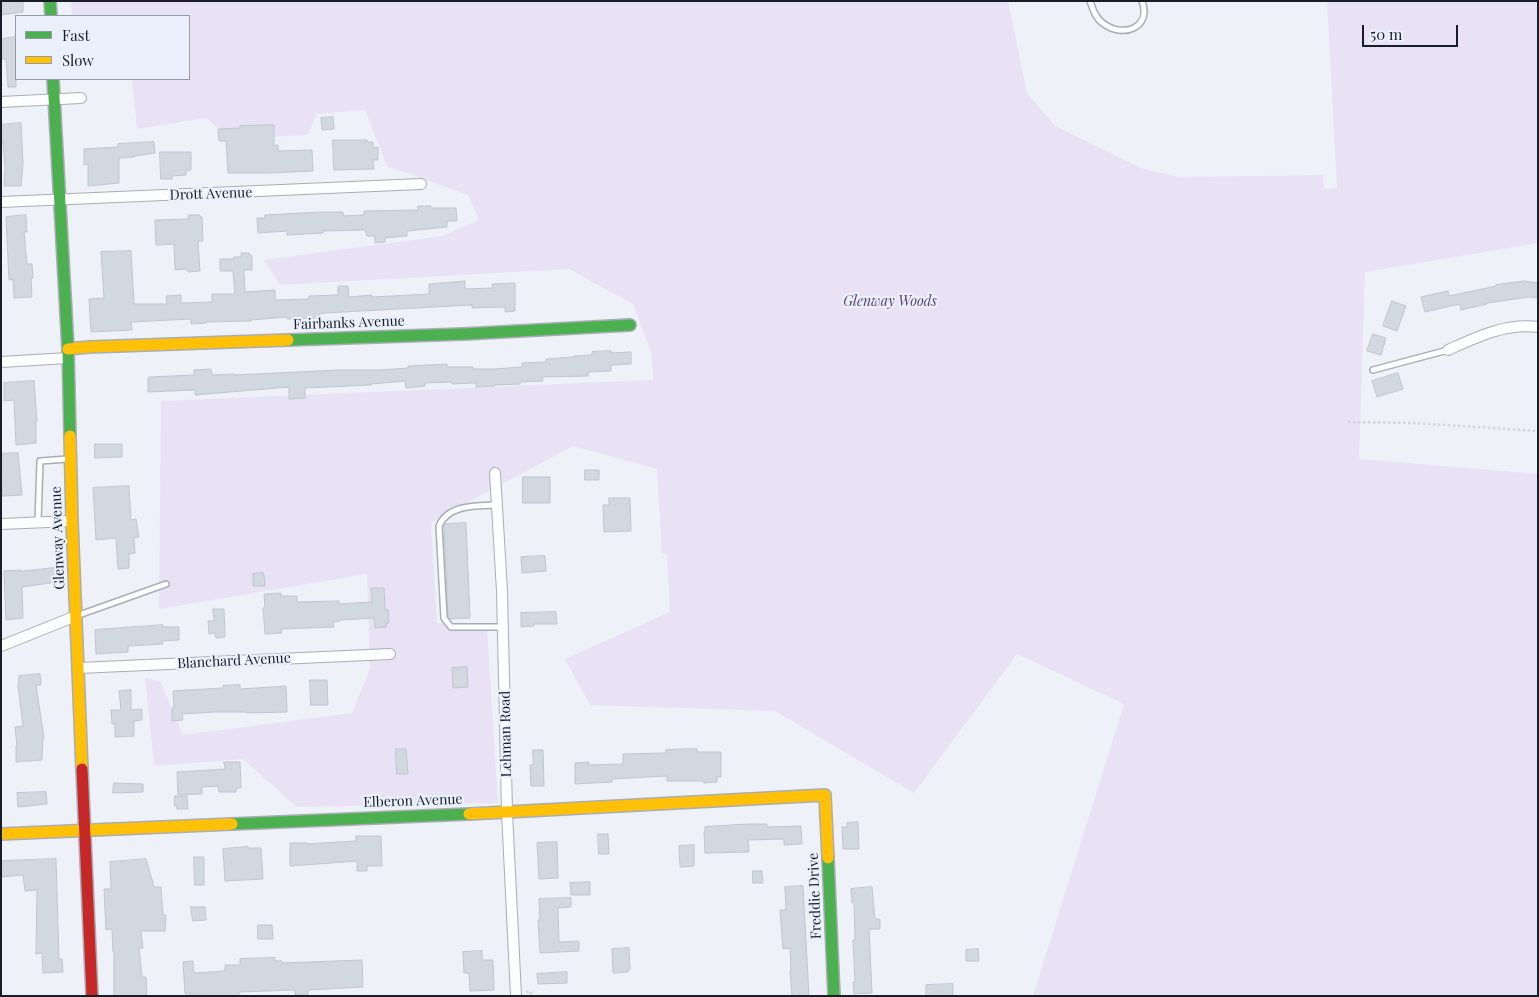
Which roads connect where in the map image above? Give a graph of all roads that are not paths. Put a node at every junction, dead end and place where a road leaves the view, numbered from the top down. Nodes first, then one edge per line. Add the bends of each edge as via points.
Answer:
1 (50, 1) edge
2 (1090, 1) edge
3 (1142, 1) edge
4 (51, 15) edge
5 (53, 80) edge
6 (81, 98) dead end
7 (54, 99) junction
8 (1, 102) edge
9 (421, 184) dead end
10 (59, 200) junction
11 (1, 202) edge
12 (630, 325) dead end
13 (1538, 327) edge
14 (1448, 350) joint
15 (68, 354) junction
16 (1, 362) edge
17 (1372, 370) dead end
18 (70, 458) junction
19 (495, 473) dead end
20 (497, 505) junction
21 (72, 521) junction
22 (38, 522) junction
23 (1, 524) edge
24 (166, 584) dead end
25 (76, 616) junction
26 (503, 627) junction
27 (1, 646) edge
28 (390, 654) dead end
29 (79, 668) junction
30 (826, 795) joint
31 (508, 812) junction
32 (84, 830) junction
33 (1, 834) edge
34 (92, 996) edge
35 (516, 996) edge
36 (834, 996) edge

1 - 4 street
2 - 3 lane via 1103,24 1116,30 1137,27 1141,23
5 - 7 street, Glenway Avenue
6 - 7 street
7 - 8 street
7 - 10 street, Glenway Avenue
9 - 10 street, Drott Avenue
10 - 11 street, Drott Avenue
10 - 15 street, Glenway Avenue
12 - 15 street, Fairbanks Avenue via 88,347
13 - 14 street via 1522,326 1485,333
14 - 17 lane
15 - 16 street, Fairbanks Avenue
15 - 18 street, Glenway Avenue
18 - 21 street, Glenway Avenue
18 - 22 lane via 40,461
19 - 20 street, Lehman Road
20 - 26 street, Lehman Road
20 - 26 lane via 465,507 442,520 443,608 444,618 451,627
21 - 22 street
21 - 25 street, Glenway Avenue
22 - 23 street
24 - 25 lane
25 - 27 street
25 - 29 street, Glenway Avenue
26 - 31 street, Lehman Road
28 - 29 street, Blanchard Avenue
29 - 32 street, Glenway Avenue
30 - 31 street, Elberon Avenue
30 - 36 street, Freddie Drive
31 - 32 street, Elberon Avenue
31 - 35 street, Lehman Road
32 - 33 street, Elberon Avenue
32 - 34 street, Glenway Avenue

